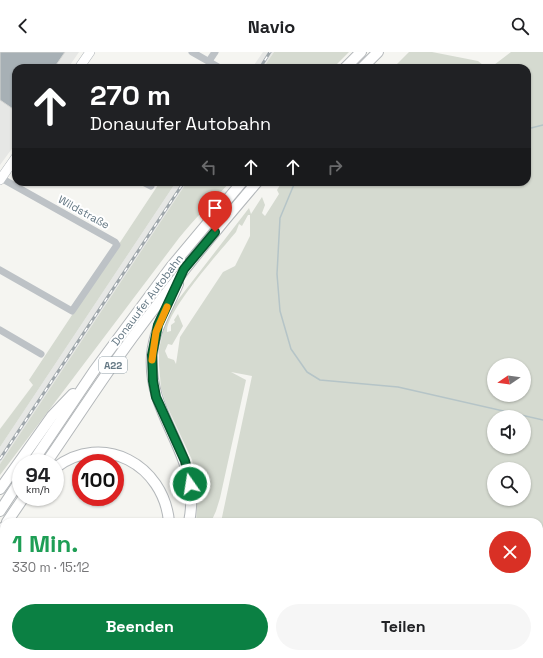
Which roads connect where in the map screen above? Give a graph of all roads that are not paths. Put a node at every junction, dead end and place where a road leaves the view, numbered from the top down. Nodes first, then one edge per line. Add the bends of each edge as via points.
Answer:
1 (90, 52) edge
2 (192, 52) edge
3 (215, 52) edge
4 (360, 52) edge
5 (378, 52) edge
6 (209, 61) junction
7 (84, 64) edge
8 (214, 64) edge
9 (349, 64) edge
10 (366, 64) edge
11 (12, 163) edge
12 (1, 179) edge
13 (12, 185) edge
14 (14, 186) edge
15 (239, 186) edge
16 (254, 186) edge
17 (184, 269) junction
18 (0, 270) edge
19 (0, 330) edge
20 (41, 354) dead end
21 (94, 371) junction
22 (38, 454) edge
23 (52, 454) edge
24 (64, 462) edge
25 (0, 489) edge
26 (12, 493) edge
27 (18, 506) edge
28 (0, 511) edge
29 (10, 518) edge
30 (168, 518) edge
31 (189, 518) edge

1 - 7 main road
2 - 6 street
3 - 6 street
4 - 9 highway
5 - 10 highway
6 - 8 street
11 - 12 main road
12 - 13 street, Wildstraße
14 - 18 street, Wildstraße via 117,245 72,311
15 - 21 highway, Donauufer Autobahn / A22 via 170,267
16 - 17 highway, Donauufer Autobahn / A22
17 - 23 highway, Donauufer Autobahn / A22
17 - 31 highway via 158,325 152,363 156,397 188,474 191,501
19 - 20 street
21 - 22 highway, Donauufer Autobahn / A22
21 - 25 highway via 52,416
24 - 30 highway via 87,454 104,453 131,461 148,473 160,489
26 - 28 highway
27 - 29 highway

